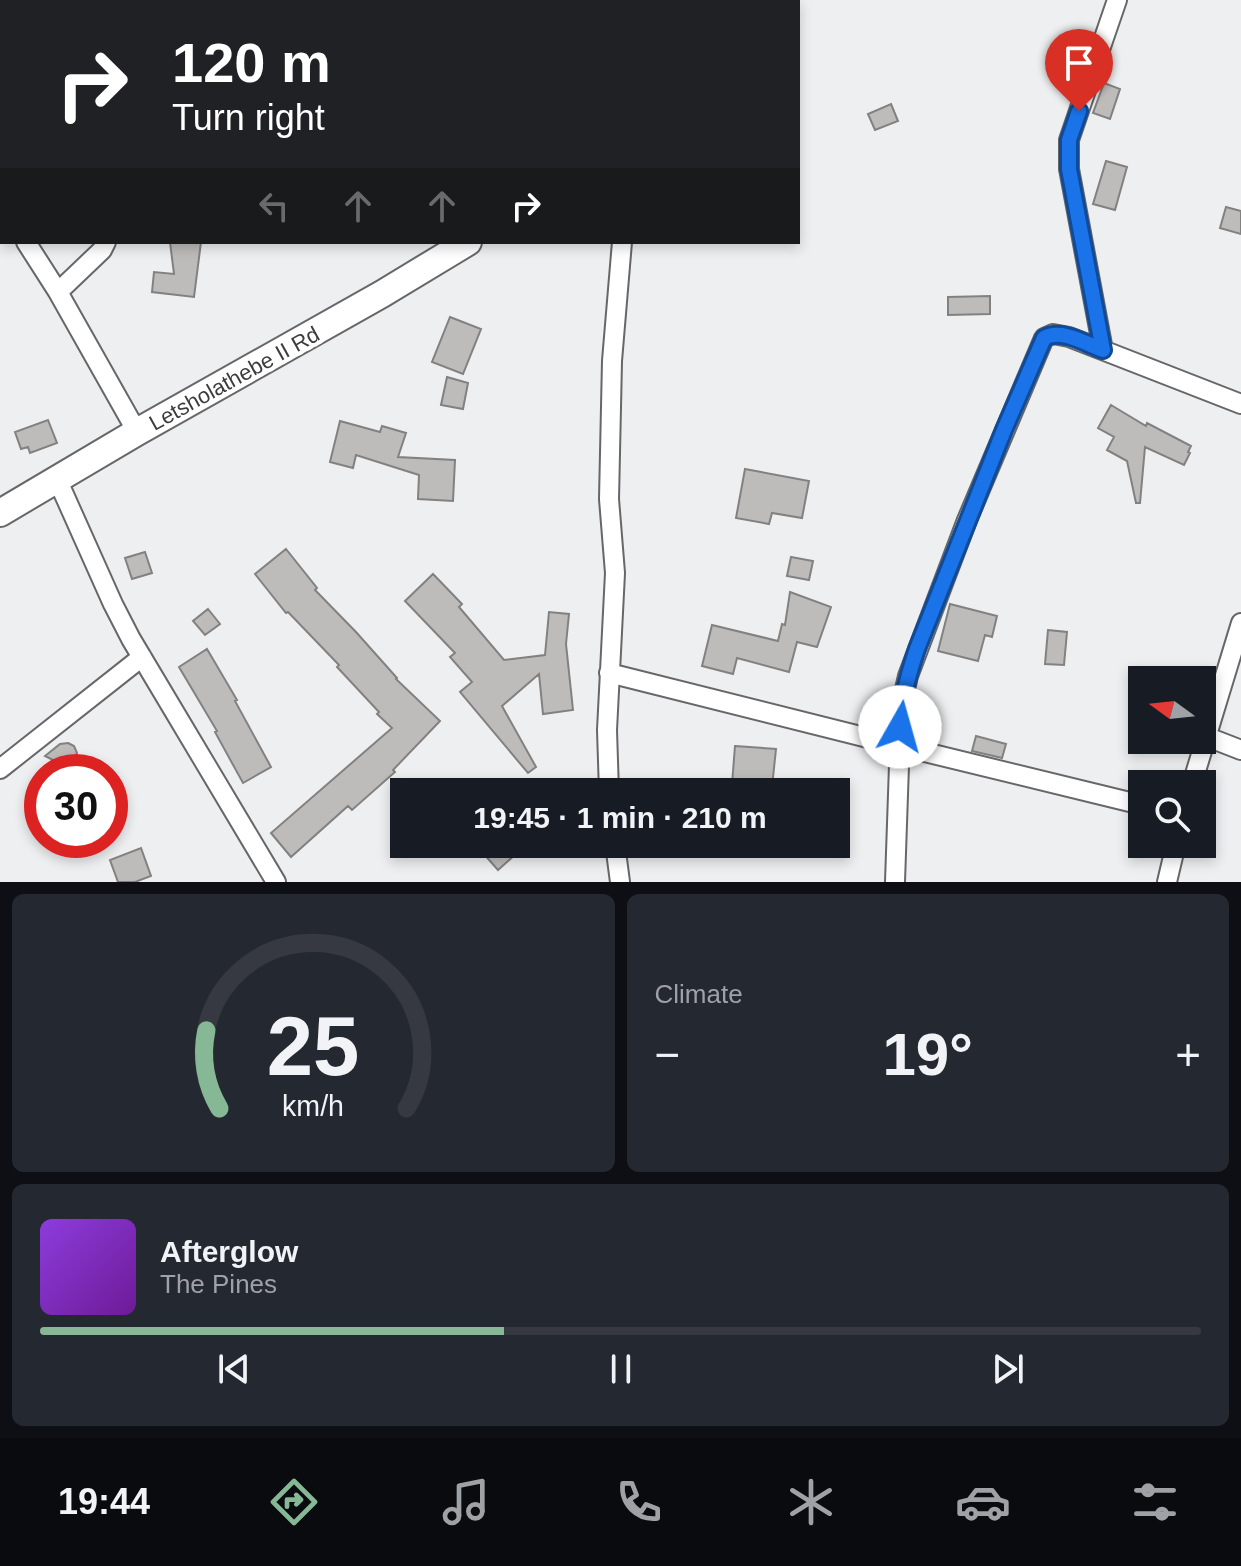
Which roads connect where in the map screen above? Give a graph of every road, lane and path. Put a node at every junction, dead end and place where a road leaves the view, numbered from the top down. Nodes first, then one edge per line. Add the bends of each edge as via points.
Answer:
1 (1117, 0) edge
2 (27, 244) edge
3 (105, 244) edge
4 (465, 244) edge
5 (622, 244) edge
6 (58, 292) junction
7 (1103, 350) junction
8 (1241, 404) edge
9 (137, 432) junction
10 (58, 481) junction
11 (0, 513) edge
12 (1241, 623) edge
13 (142, 657) junction
14 (609, 673) junction
15 (1216, 701) edge
16 (1216, 740) edge
17 (900, 746) junction
18 (1241, 750) edge
19 (0, 769) edge
20 (609, 778) edge
21 (1128, 802) edge
22 (617, 858) edge
23 (1173, 858) edge
24 (276, 882) edge
25 (620, 882) edge
26 (895, 882) edge
27 (1167, 882) edge

1 - 7 street via 1069,140 1069,169
2 - 6 street
3 - 6 street
4 - 9 street, Letsholathebe II Rd
5 - 14 street via 612,361 609,499 615,573
6 - 9 street
7 - 8 street
7 - 17 street via 1061,335 1044,338 917,649 901,707
9 - 10 street, Letsholathebe II Rd
10 - 11 street, Letsholathebe II Rd
10 - 13 street
12 - 15 street
13 - 19 street
13 - 24 street
14 - 17 street
14 - 20 street
16 - 18 street
17 - 21 street
17 - 26 street
22 - 25 street
23 - 27 street

